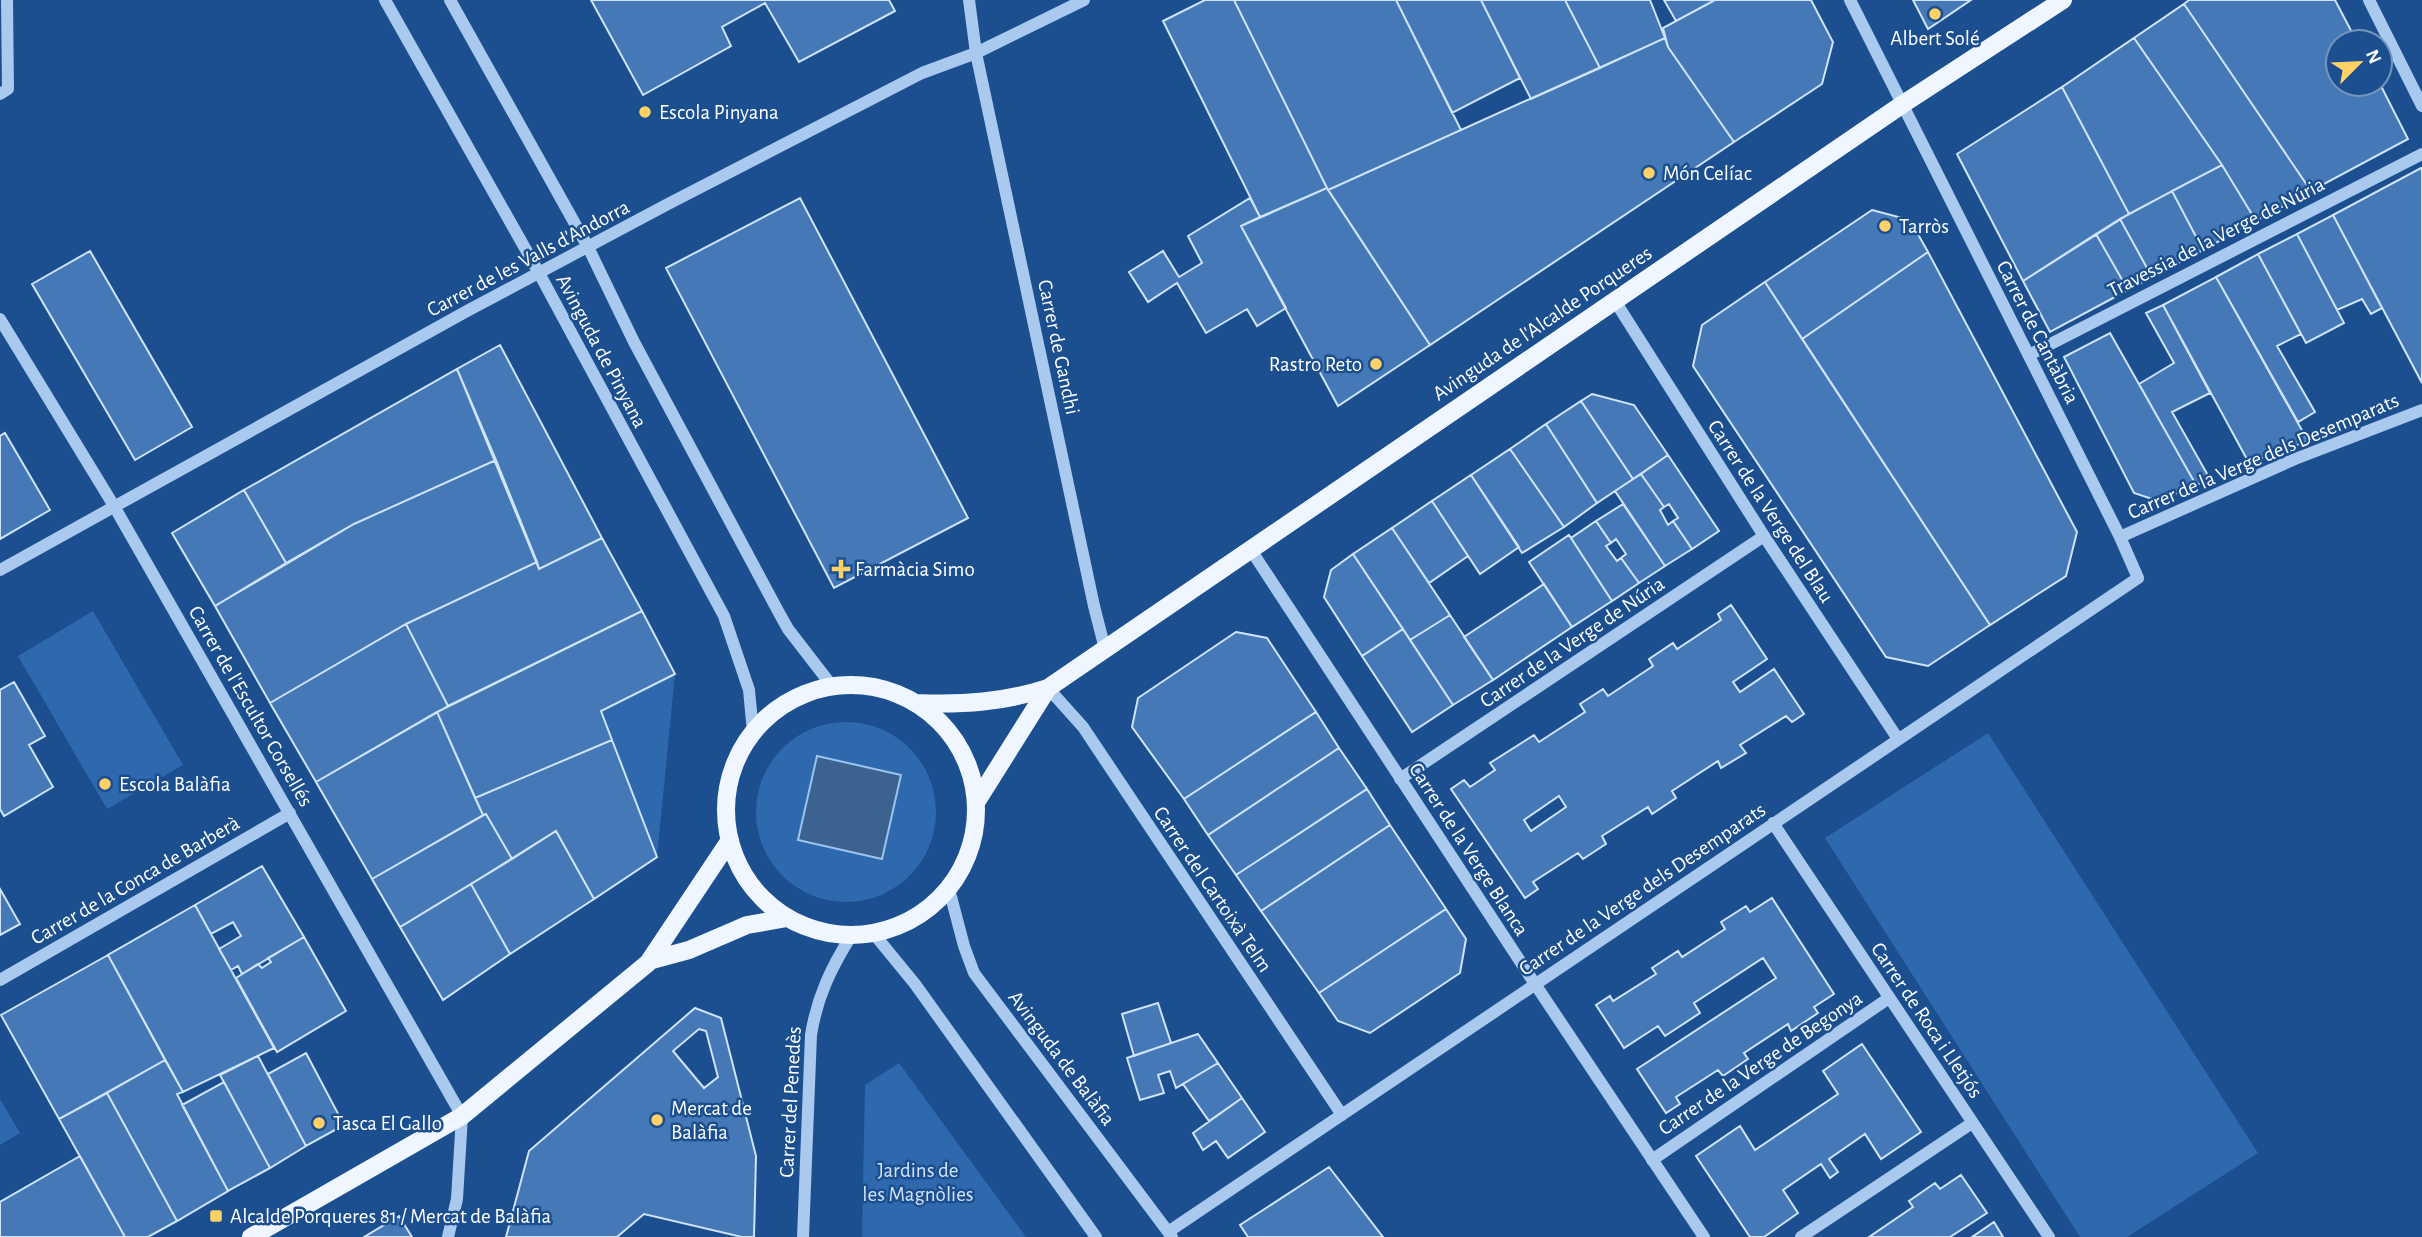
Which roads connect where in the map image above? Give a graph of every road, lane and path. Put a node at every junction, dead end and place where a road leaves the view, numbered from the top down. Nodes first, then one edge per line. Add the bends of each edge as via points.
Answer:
1 (7, 0) edge
2 (385, 0) edge
3 (450, 0) edge
4 (969, 0) edge
5 (1084, 0) edge
6 (1850, 0) edge
7 (2063, 0) edge
8 (2369, 0) edge
9 (976, 53) junction
10 (0, 94) edge
11 (1903, 104) junction
12 (2422, 107) edge
13 (2422, 154) edge
14 (588, 247) junction
15 (539, 273) junction
16 (1615, 301) junction
17 (0, 319) edge
18 (2029, 355) junction
19 (2422, 410) edge
20 (114, 506) junction
21 (1764, 536) junction
22 (2120, 537) junction
23 (1251, 550) junction
24 (0, 570) edge
25 (2138, 578) joint
26 (1105, 649) junction
27 (832, 686) junction
28 (1048, 688) junction
29 (917, 703) junction
30 (753, 732) junction
31 (1898, 739) junction
32 (1400, 779) junction
33 (977, 801) junction
34 (290, 813) junction
35 (1773, 823) junction
36 (730, 840) junction
37 (949, 889) junction
38 (787, 918) junction
39 (874, 934) junction
40 (851, 936) junction
41 (652, 960) junction
42 (0, 980) edge
43 (1535, 984) junction
44 (1889, 998) junction
45 (1342, 1115) junction
46 (462, 1116) junction
47 (1972, 1123) junction
48 (1653, 1160) junction
49 (1170, 1234) edge
50 (251, 1237) edge
51 (447, 1237) edge
52 (803, 1237) edge
53 (1096, 1237) edge
54 (1704, 1237) edge
55 (1801, 1237) edge
56 (2049, 1237) edge

1 - 10 street via 8,89
2 - 15 street, Avinguda de Pinyana
3 - 14 street, Avinguda de Pinyana
4 - 9 street, Carrer de Gandhi
5 - 9 street, Carrer de les Valls d'Andorra
6 - 11 street, Carrer de Cantàbria
7 - 11 main road, Avinguda de l'Alcalde Porqueres
8 - 12 street
9 - 14 street, Carrer de les Valls d'Andorra via 922,72
9 - 26 street, Carrer de Gandhi
11 - 16 main road, Avinguda de l'Alcalde Porqueres
11 - 18 street, Carrer de Cantàbria
13 - 18 street, Travessia de la Verge de Núria
14 - 15 street, Carrer de les Valls d'Andorra
14 - 27 street, Avinguda de Pinyana via 788,629
15 - 20 street, Carrer de les Valls d'Andorra
15 - 30 street, Avinguda de Pinyana via 724,616 749,690
16 - 21 street, Carrer de la Verge del Blau
16 - 23 main road, Avinguda de l'Alcalde Porqueres
17 - 20 street, Carrer de l'Escultor Corsellés
18 - 22 street, Carrer de Cantàbria
19 - 22 street, Carrer de la Verge dels Desemparats via 2295,459
20 - 24 street, Carrer de les Valls d'Andorra
20 - 34 street, Carrer de l'Escultor Corsellés
21 - 31 street, Carrer de la Verge del Blau
21 - 32 street, Carrer de la Verge de Núria
22 - 25 street, Carrer de Cantàbria
23 - 26 main road, Avinguda de l'Alcalde Porqueres
23 - 32 street, Carrer de la Verge Blanca
25 - 31 street, Carrer de la Verge dels Desemparats
26 - 28 main road, Avinguda de l'Alcalde Porqueres
27 - 29 main road via 862,685
27 - 30 main road via 780,706
28 - 29 main road, Avinguda de l'Alcalde Porqueres via 979,704
28 - 33 main road, Avinguda de l'Alcalde Porqueres
28 - 45 street, Carrer del Cartoixà Telm via 1083,727
29 - 33 main road via 958,745
30 - 36 main road via 736,761 727,791
31 - 35 street, Carrer de la Verge dels Desemparats
32 - 43 street, Carrer de la Verge Blanca
33 - 37 main road via 971,847
34 - 42 street, Carrer de la Conca de Barberà
34 - 46 street, Carrer de l'Escultor Corsellés
35 - 43 street, Carrer de la Verge dels Desemparats
35 - 44 street, Carrer de Roca i Lletjós
36 - 38 main road via 750,884
36 - 41 main road
37 - 39 main road via 916,918
37 - 49 street, Avinguda de Balàfia via 974,973
38 - 40 main road via 818,931
38 - 41 main road via 747,925
39 - 40 main road
39 - 53 street via 915,984
40 - 52 street, Carrer del Penedès via 832,965 815,1013
41 - 46 main road
43 - 45 street, Carrer de la Verge dels Desemparats
43 - 48 street, Carrer de la Verge Blanca
44 - 47 street, Carrer de Roca i Lletjós
44 - 48 street, Carrer de la Verge de Begonya
45 - 49 street, Carrer de la Verge dels Desemparats
46 - 50 main road
46 - 51 street via 457,1199
47 - 55 street
47 - 56 street, Carrer de Roca i Lletjós
48 - 54 street, Carrer de la Verge Blanca

